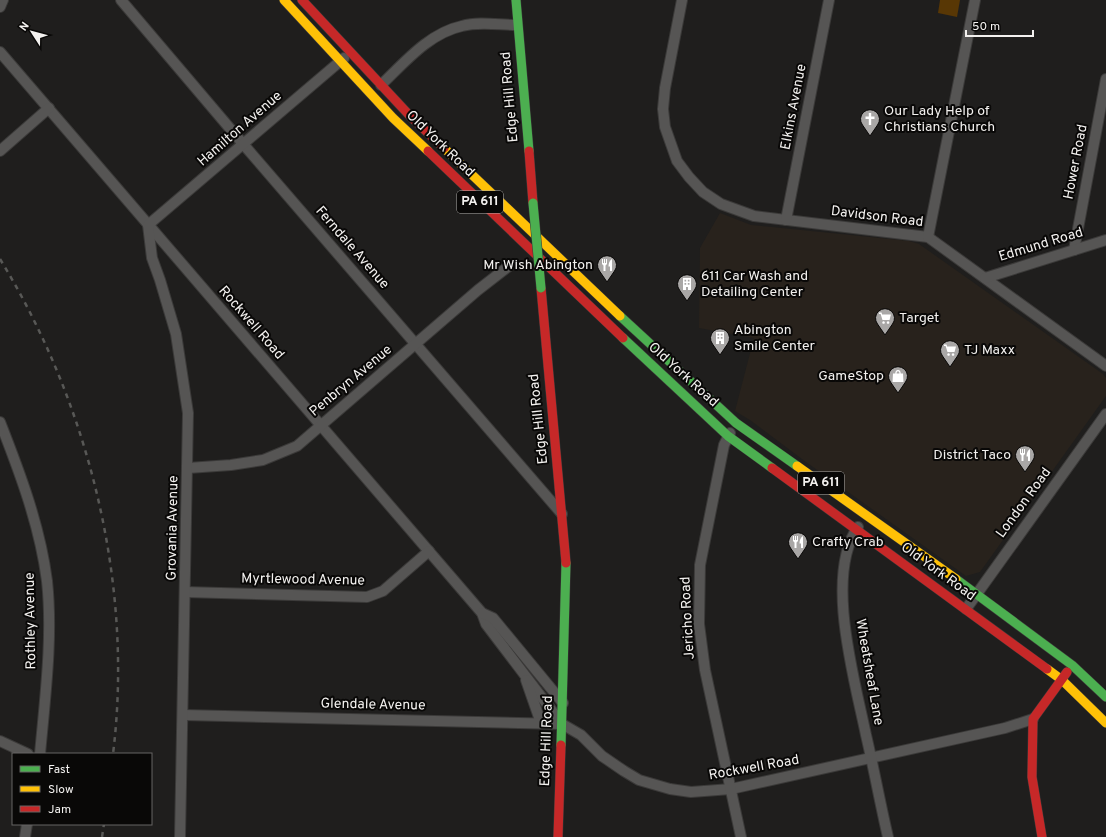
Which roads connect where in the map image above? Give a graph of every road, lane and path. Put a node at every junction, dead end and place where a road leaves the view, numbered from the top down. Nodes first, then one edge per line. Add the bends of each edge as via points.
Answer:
1 (3, 0) edge
2 (121, 0) edge
3 (284, 0) edge
4 (516, 0) edge
5 (682, 0) edge
6 (829, 0) edge
7 (975, 0) edge
8 (307, 2) edge
9 (0, 7) edge
10 (297, 15) junction
11 (517, 25) junction
12 (0, 52) edge
13 (350, 52) junction
14 (339, 62) junction
15 (1106, 80) edge
16 (381, 85) junction
17 (1105, 92) edge
18 (49, 108) junction
19 (244, 145) junction
20 (0, 151) edge
21 (786, 220) junction
22 (148, 225) junction
23 (928, 237) junction
24 (1106, 240) edge
25 (1074, 250) junction
26 (509, 266) dead end
27 (984, 278) junction
28 (417, 344) junction
29 (1106, 366) edge
30 (1106, 414) edge
31 (0, 422) edge
32 (736, 423) junction
33 (320, 425) junction
34 (728, 436) junction
35 (188, 468) junction
36 (562, 514) junction
37 (866, 515) junction
38 (856, 530) junction
39 (429, 551) junction
40 (185, 592) junction
41 (977, 594) junction
42 (966, 609) junction
43 (482, 613) junction
44 (1072, 665) junction
45 (522, 669) junction
46 (1062, 680) junction
47 (1106, 698) edge
48 (563, 703) junction
49 (183, 715) junction
50 (1033, 720) junction
51 (541, 723) junction
52 (1106, 723) edge
53 (562, 724) junction
54 (0, 741) edge
55 (26, 753) edge
56 (40, 753) edge
57 (871, 758) junction
58 (731, 789) junction
59 (27, 825) edge
60 (25, 837) edge
61 (180, 837) edge
62 (558, 837) edge
63 (741, 837) edge
64 (888, 837) edge
65 (1042, 837) edge

1 - 9 street
2 - 19 street, Ferndale Avenue
3 - 10 main road, Old York Road / PA 611
4 - 11 main road, Edge Hill Road
5 - 21 street, Davidson Road via 663,109 666,128 677,161 703,192 737,211
6 - 21 street, Elkins Avenue
7 - 23 street
8 - 10 street
8 - 13 main road, Old York Road / PA 611
10 - 14 main road, Old York Road / PA 611
11 - 16 street via 461,26 442,33 416,50
11 - 36 main road, Edge Hill Road, bridge
12 - 18 street, Rockwell Road
13 - 14 street, Hamilton Avenue
13 - 16 main road, Old York Road / PA 611
14 - 19 street, Hamilton Avenue
14 - 34 main road, Old York Road / PA 611 via 471,194
15 - 17 street, Hower Road
16 - 32 main road, Old York Road / PA 611 via 411,117
17 - 25 street, Hower Road
18 - 20 street
18 - 22 street, Rockwell Road
19 - 22 street, Hamilton Avenue
19 - 28 street, Ferndale Avenue
21 - 23 street, Davidson Road
22 - 33 street, Rockwell Road
22 - 35 street, Grovania Avenue via 152,258 176,334 184,382 188,413
23 - 27 street, Davidson Road
24 - 25 street, Edmund Road
25 - 27 street, Edmund Road
26 - 28 street, Penbryn Avenue
27 - 29 street, Davidson Road
28 - 33 street, Penbryn Avenue
28 - 36 street, Ferndale Avenue
30 - 41 street, London Road
31 - 56 street, Rothley Avenue via 39,536 47,582 48,651
32 - 34 street, Jericho Road
32 - 37 main road, Old York Road / PA 611
33 - 35 street, Penbryn Avenue via 297,446 263,460
33 - 39 street, Rockwell Road
34 - 38 main road, Old York Road / PA 611
34 - 58 street, Jericho Road via 700,564 699,624 705,670
35 - 40 street, Grovania Avenue
36 - 48 main road, Edge Hill Road via 566,562
37 - 38 street, Wheatsheaf Lane
37 - 41 main road, Old York Road / PA 611
38 - 42 main road, Old York Road / PA 611
38 - 57 street, Wheatsheaf Lane via 847,550 843,602 848,649
39 - 40 street, Myrtlewood Avenue via 383,591 367,596
39 - 43 street, Rockwell Road
40 - 49 street, Grovania Avenue
41 - 42 street, London Road
41 - 44 main road, Old York Road / PA 611
42 - 46 main road, Old York Road / PA 611
43 - 45 street, Rockwell Road via 486,624
43 - 48 street, Rockwell Road via 493,618
44 - 46 main road
44 - 47 main road, Old York Road / PA 611
45 - 51 street, Rockwell Road
45 - 53 street, Rockwell Road
46 - 50 main road
46 - 52 main road, Old York Road / PA 611
48 - 53 main road, Edge Hill Road
49 - 51 street, Glendale Avenue
49 - 61 street, Grovania Avenue
50 - 57 street, Rockwell Road
50 - 65 main road via 1032,777
51 - 53 street, Glendale Avenue
53 - 58 street, Rockwell Road via 581,735 602,756 639,780 691,792
53 - 62 main road, Edge Hill Road
54 - 55 street
57 - 58 street, Rockwell Road
57 - 64 street, Wheatsheaf Lane
58 - 63 street, Jericho Road
59 - 60 street

